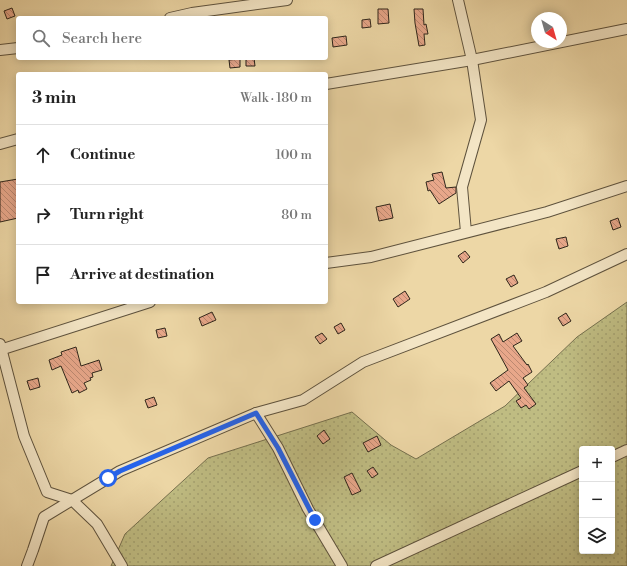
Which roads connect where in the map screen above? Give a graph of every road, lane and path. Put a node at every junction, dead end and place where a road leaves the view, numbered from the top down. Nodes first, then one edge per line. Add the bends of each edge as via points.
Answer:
1 (287, 0) edge
2 (458, 0) edge
3 (179, 16) edge
4 (627, 29) edge
5 (16, 48) edge
6 (0, 50) edge
7 (472, 60) junction
8 (328, 84) edge
9 (16, 140) edge
10 (0, 144) edge
11 (627, 186) edge
12 (466, 232) junction
13 (627, 254) edge
14 (328, 263) edge
15 (143, 304) edge
16 (0, 348) edge
17 (256, 413) junction
18 (627, 450) edge
19 (615, 456) edge
20 (579, 472) edge
21 (72, 500) junction
22 (26, 566) edge
23 (122, 566) edge
24 (342, 566) edge
25 (376, 566) edge

1 - 3 street
2 - 7 street
4 - 7 street
5 - 6 street
7 - 8 street
7 - 12 street via 481,120 462,187
9 - 10 street
11 - 12 street via 547,212
12 - 14 street via 371,257
13 - 17 street via 546,292 363,362 303,400
15 - 16 street
16 - 21 street via 24,436 47,492
17 - 21 street via 120,471
17 - 24 street via 278,448 308,509
18 - 19 street
20 - 25 street
21 - 22 street via 44,517
21 - 23 street via 97,524

